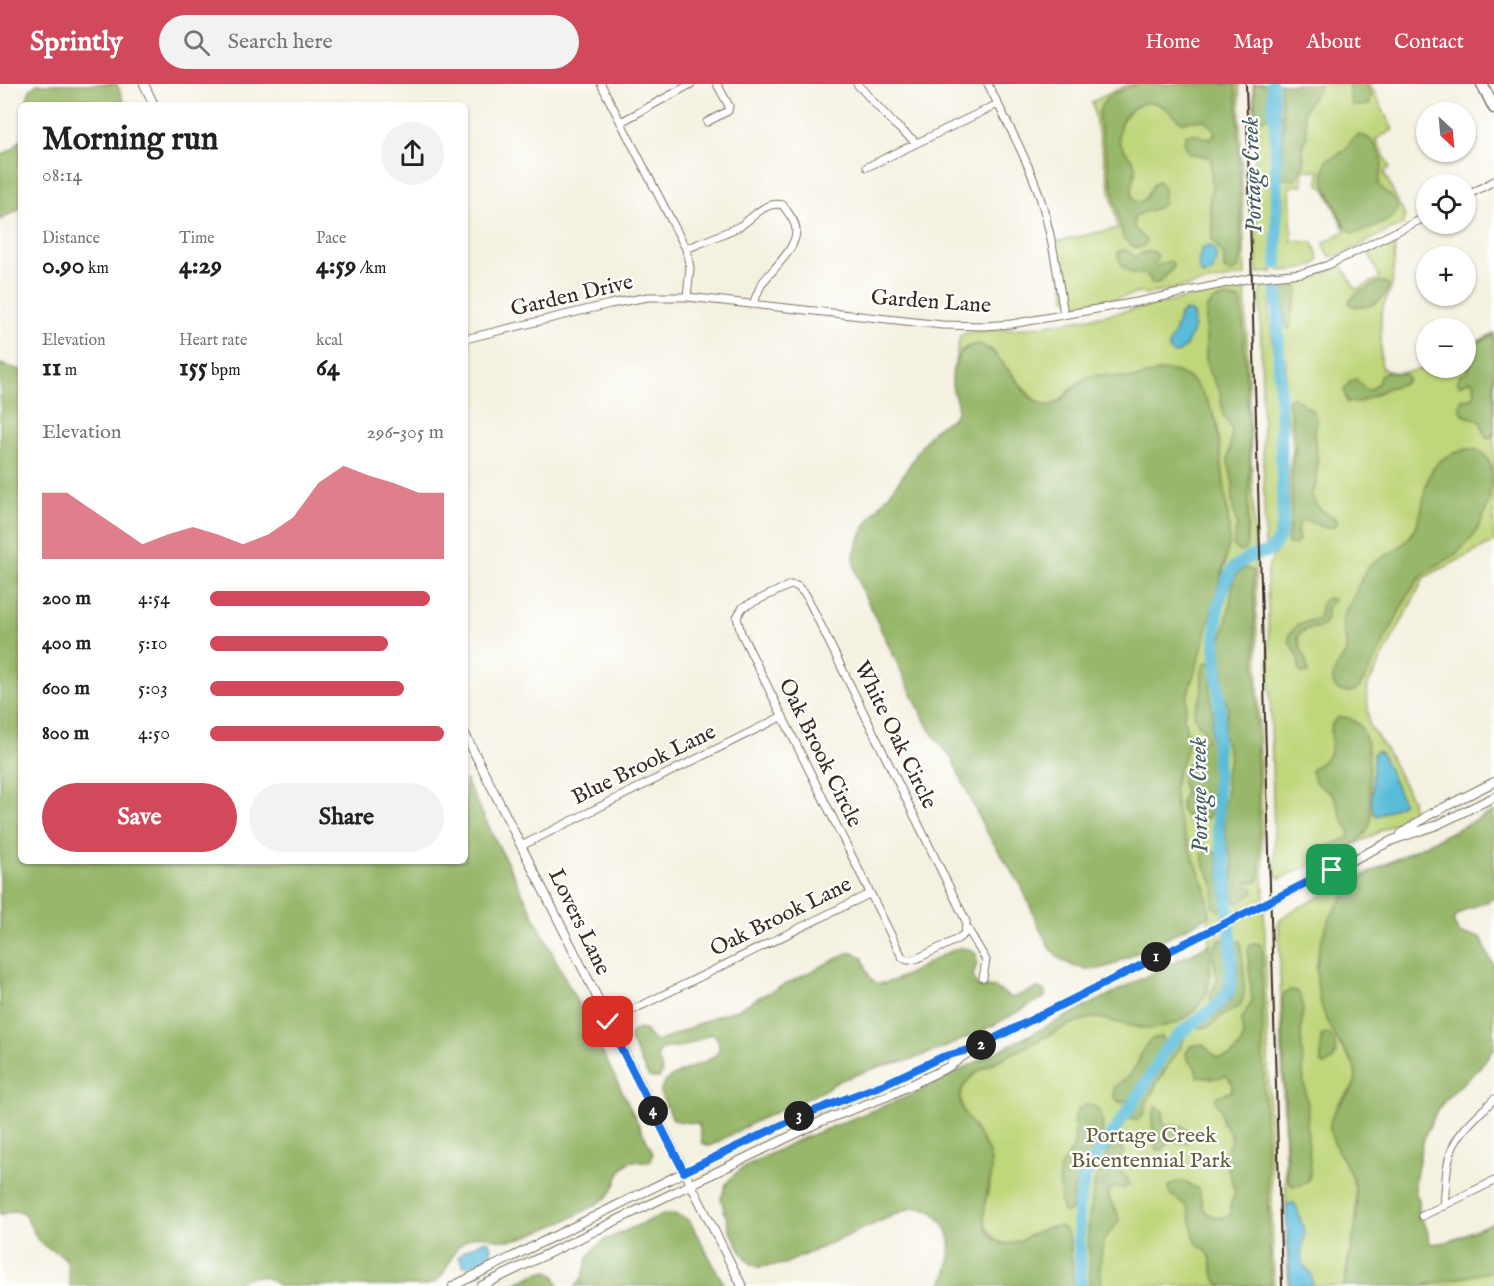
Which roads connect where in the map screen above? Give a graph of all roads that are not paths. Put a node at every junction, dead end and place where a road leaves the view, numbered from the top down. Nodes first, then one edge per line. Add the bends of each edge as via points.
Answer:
1 (144, 84) edge
2 (601, 84) edge
3 (691, 84) edge
4 (717, 84) edge
5 (857, 84) edge
6 (988, 84) edge
7 (1482, 84) edge
8 (153, 102) edge
9 (998, 104) junction
10 (1494, 108) edge
11 (621, 122) junction
12 (707, 122) dead end
13 (917, 143) junction
14 (867, 167) dead end
15 (1494, 181) edge
16 (1476, 191) edge
17 (1416, 222) edge
18 (686, 249) junction
19 (687, 297) junction
20 (753, 304) junction
21 (1064, 315) junction
22 (468, 338) edge
23 (739, 627) joint
24 (783, 716) junction
25 (468, 740) edge
26 (1494, 782) edge
27 (1494, 796) edge
28 (1393, 840) junction
29 (521, 846) junction
30 (869, 894) junction
31 (966, 926) junction
32 (983, 978) dead end
33 (608, 1022) junction
34 (975, 1048) junction
35 (1494, 1099) edge
36 (684, 1172) junction
37 (1494, 1181) edge
38 (690, 1184) junction
39 (1444, 1206) junction
40 (1422, 1216) dead end
41 (453, 1286) edge
42 (481, 1286) edge
43 (742, 1286) edge

1 - 8 street
2 - 11 street
3 - 11 street
4 - 12 street via 728,111
5 - 13 street
6 - 9 street
7 - 10 main road
9 - 13 street
9 - 21 street via 1041,199
11 - 18 street
13 - 14 street
15 - 16 street
17 - 21 street, Garden Lane via 1314,270 1251,278
18 - 19 street via 690,268
18 - 20 street via 741,226 765,208 783,205 794,222 795,239 763,282
19 - 20 street, Garden Lane
19 - 22 street, Garden Drive via 648,297 610,304
20 - 21 street, Garden Lane via 953,326 1011,324
23 - 24 street, Oak Brook Circle
23 - 31 street, White Oak Circle via 737,617 743,607 786,586 795,585 804,591
24 - 29 street, Blue Brook Lane
24 - 30 street, Oak Brook Circle
25 - 29 street, Lovers Lane
26 - 28 street via 1426,816
27 - 28 street via 1437,825
28 - 34 street
29 - 33 street, Lovers Lane
30 - 31 street, Oak Brook Lane via 900,954 907,960 916,960 956,940 964,934
30 - 33 street, Oak Brook Lane
31 - 32 street, White Oak Circle via 986,960
33 - 36 street, Lovers Lane
34 - 36 street via 942,1057 798,1117
34 - 38 street via 948,1067 888,1096 822,1121
35 - 39 street via 1457,1138 1449,1158
36 - 38 street, Lovers Lane
36 - 41 street
37 - 39 street
38 - 42 street
38 - 43 street, Lovers Lane
39 - 40 street

